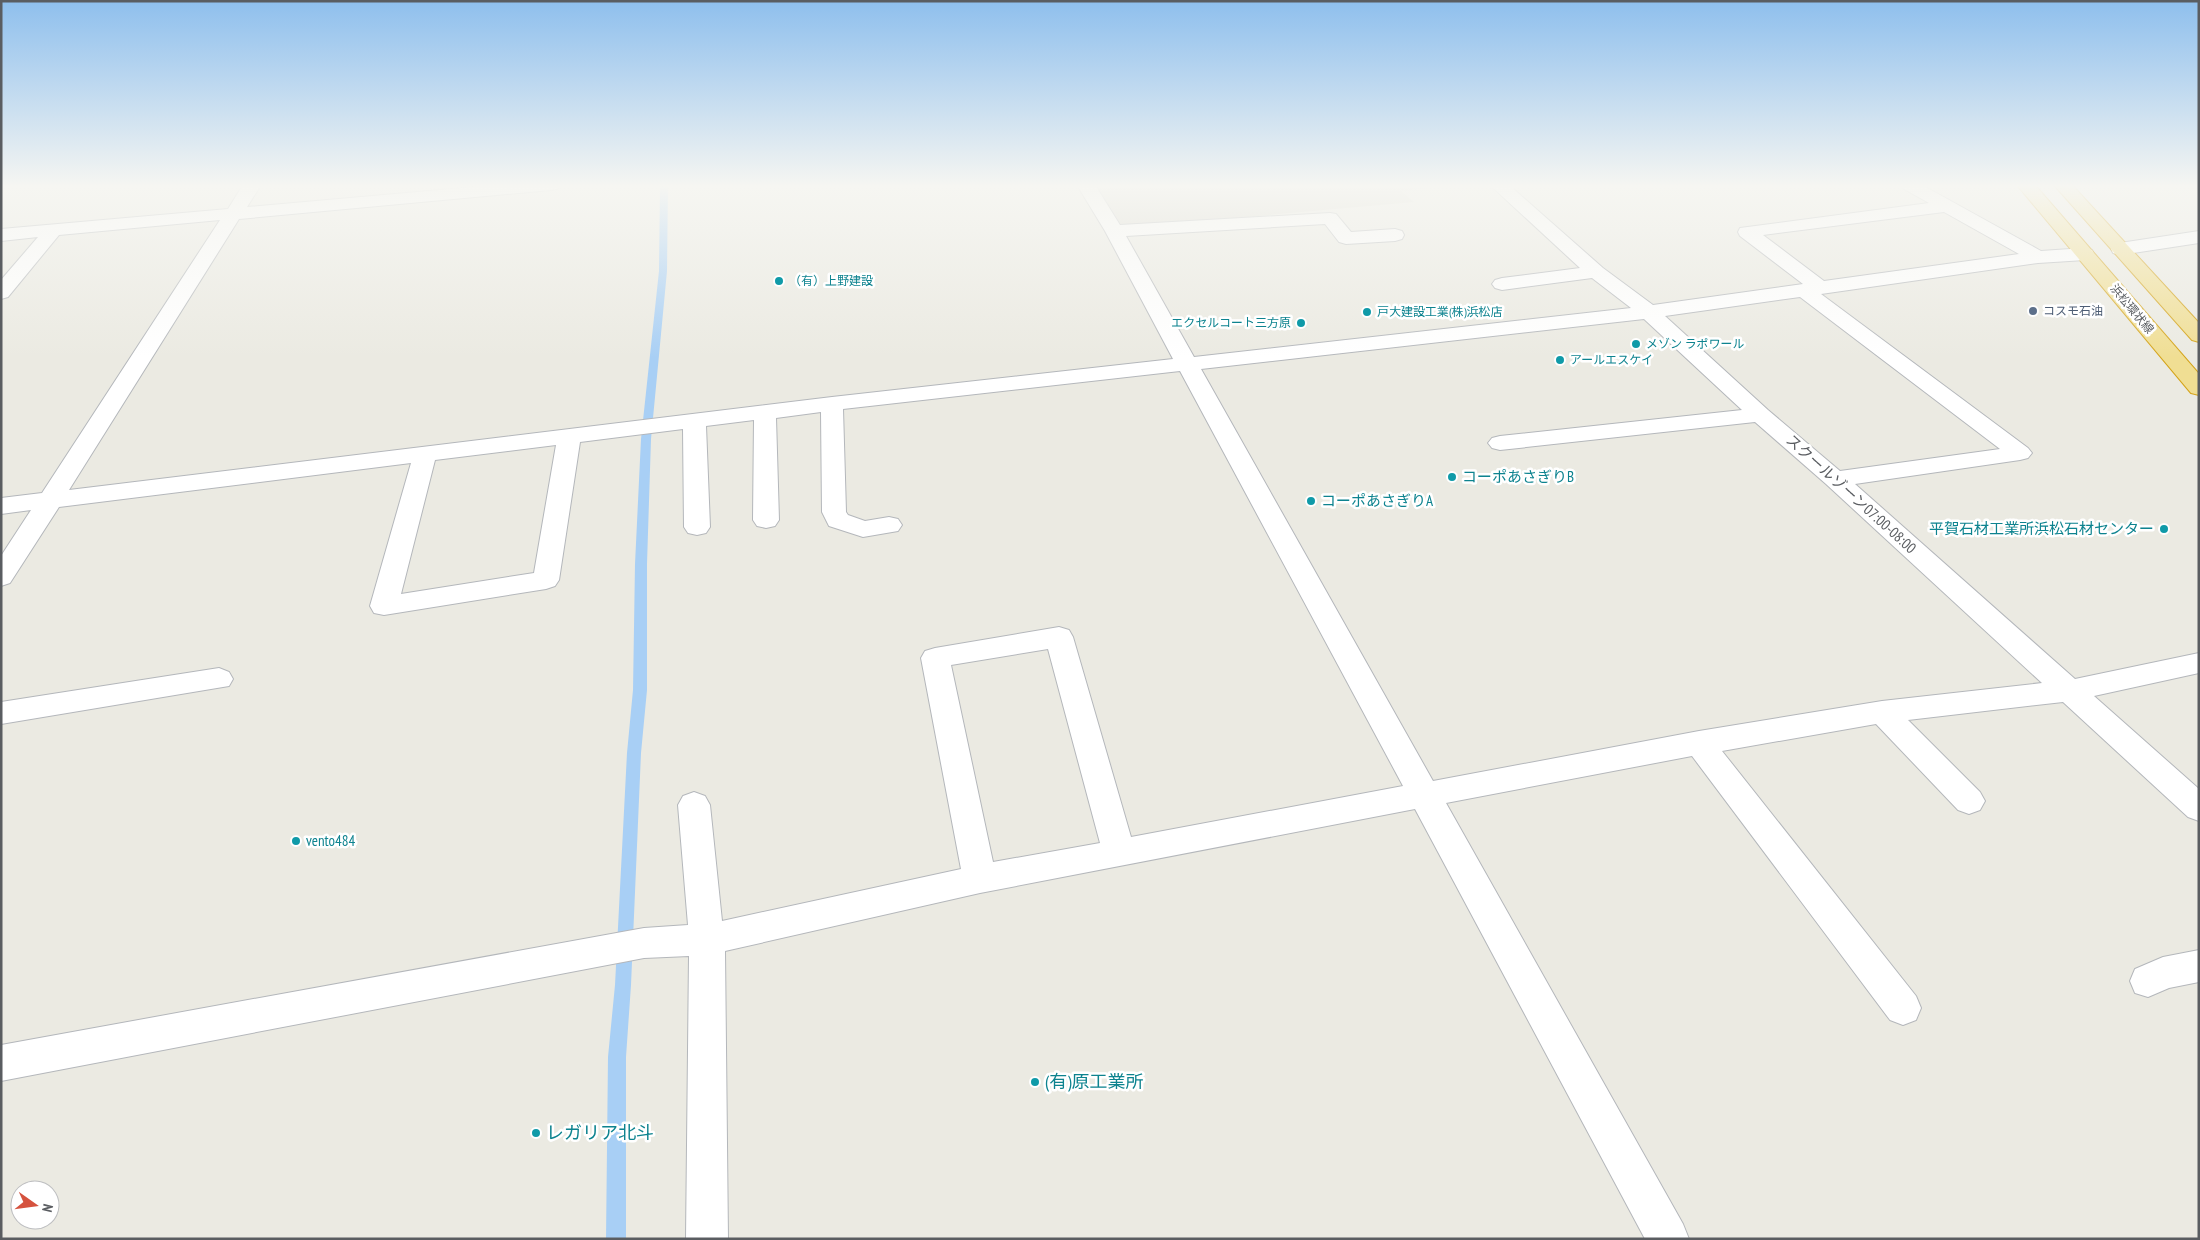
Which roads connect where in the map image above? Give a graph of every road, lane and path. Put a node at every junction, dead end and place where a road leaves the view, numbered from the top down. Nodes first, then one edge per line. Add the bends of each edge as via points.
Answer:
1 (43, 243) edge
2 (215, 243) edge
3 (1120, 243) edge
4 (1564, 243) edge
5 (1759, 243) edge
6 (2013, 243) edge
7 (2075, 243) edge
8 (2115, 243) edge
9 (2160, 243) edge
10 (2120, 249) junction
11 (2085, 254) junction
12 (2038, 257) junction
13 (1596, 272) junction
14 (1502, 284) dead end
15 (1812, 289) junction
16 (1, 293) edge
17 (1649, 312) junction
18 (2199, 336) edge
19 (1186, 364) junction
20 (2199, 388) edge
21 (832, 404) junction
22 (765, 412) junction
23 (1760, 415) junction
24 (694, 421) junction
25 (569, 436) junction
26 (1500, 442) dead end
27 (425, 454) junction
28 (1835, 479) junction
29 (52, 500) junction
30 (1, 506) edge
31 (766, 520) dead end
32 (889, 525) dead end
33 (697, 527) dead end
34 (1, 577) edge
35 (2199, 664) edge
36 (219, 679) dead end
37 (2068, 691) junction
38 (1882, 712) junction
39 (1, 713) edge
40 (1698, 743) junction
41 (1424, 795) junction
42 (1969, 801) dead end
43 (694, 805) dead end
44 (2199, 808) edge
45 (1119, 853) junction
46 (980, 879) junction
47 (706, 940) junction
48 (2199, 966) edge
49 (2148, 981) dead end
50 (1903, 1008) dead end
51 (1, 1063) edge
52 (707, 1239) edge
53 (1668, 1239) edge

1 - 16 street
2 - 29 street
3 - 19 street
4 - 13 street, スクールゾーン07:00-08:00
5 - 15 street
6 - 12 street
7 - 11 highway, 浜松環状線
8 - 10 highway
9 - 10 street
10 - 18 highway
11 - 12 street
11 - 20 highway, 浜松環状線
12 - 15 street
13 - 14 street
13 - 17 street, スクールゾーン07:00-08:00
15 - 17 street
15 - 28 street via 2020,453
17 - 19 street
17 - 23 street, スクールゾーン07:00-08:00
19 - 21 street
19 - 41 street
21 - 22 street
21 - 32 street via 834,512 838,520 863,529
22 - 24 street
22 - 31 street
23 - 26 street
23 - 28 street, スクールゾーン07:00-08:00
24 - 25 street
24 - 33 street
25 - 27 street
25 - 27 street via 546,580 384,606
27 - 29 street
28 - 37 street, スクールゾーン07:00-08:00
29 - 30 street
29 - 34 street
35 - 37 street
36 - 39 street
37 - 38 street
37 - 44 street, スクールゾーン07:00-08:00
38 - 40 street
38 - 42 street
40 - 41 street
40 - 50 street
41 - 45 street
41 - 53 street
43 - 47 street
45 - 46 street
45 - 46 street via 1059,637 935,658
46 - 47 street
47 - 51 street via 644,943
47 - 52 street
48 - 49 street via 2163,973

